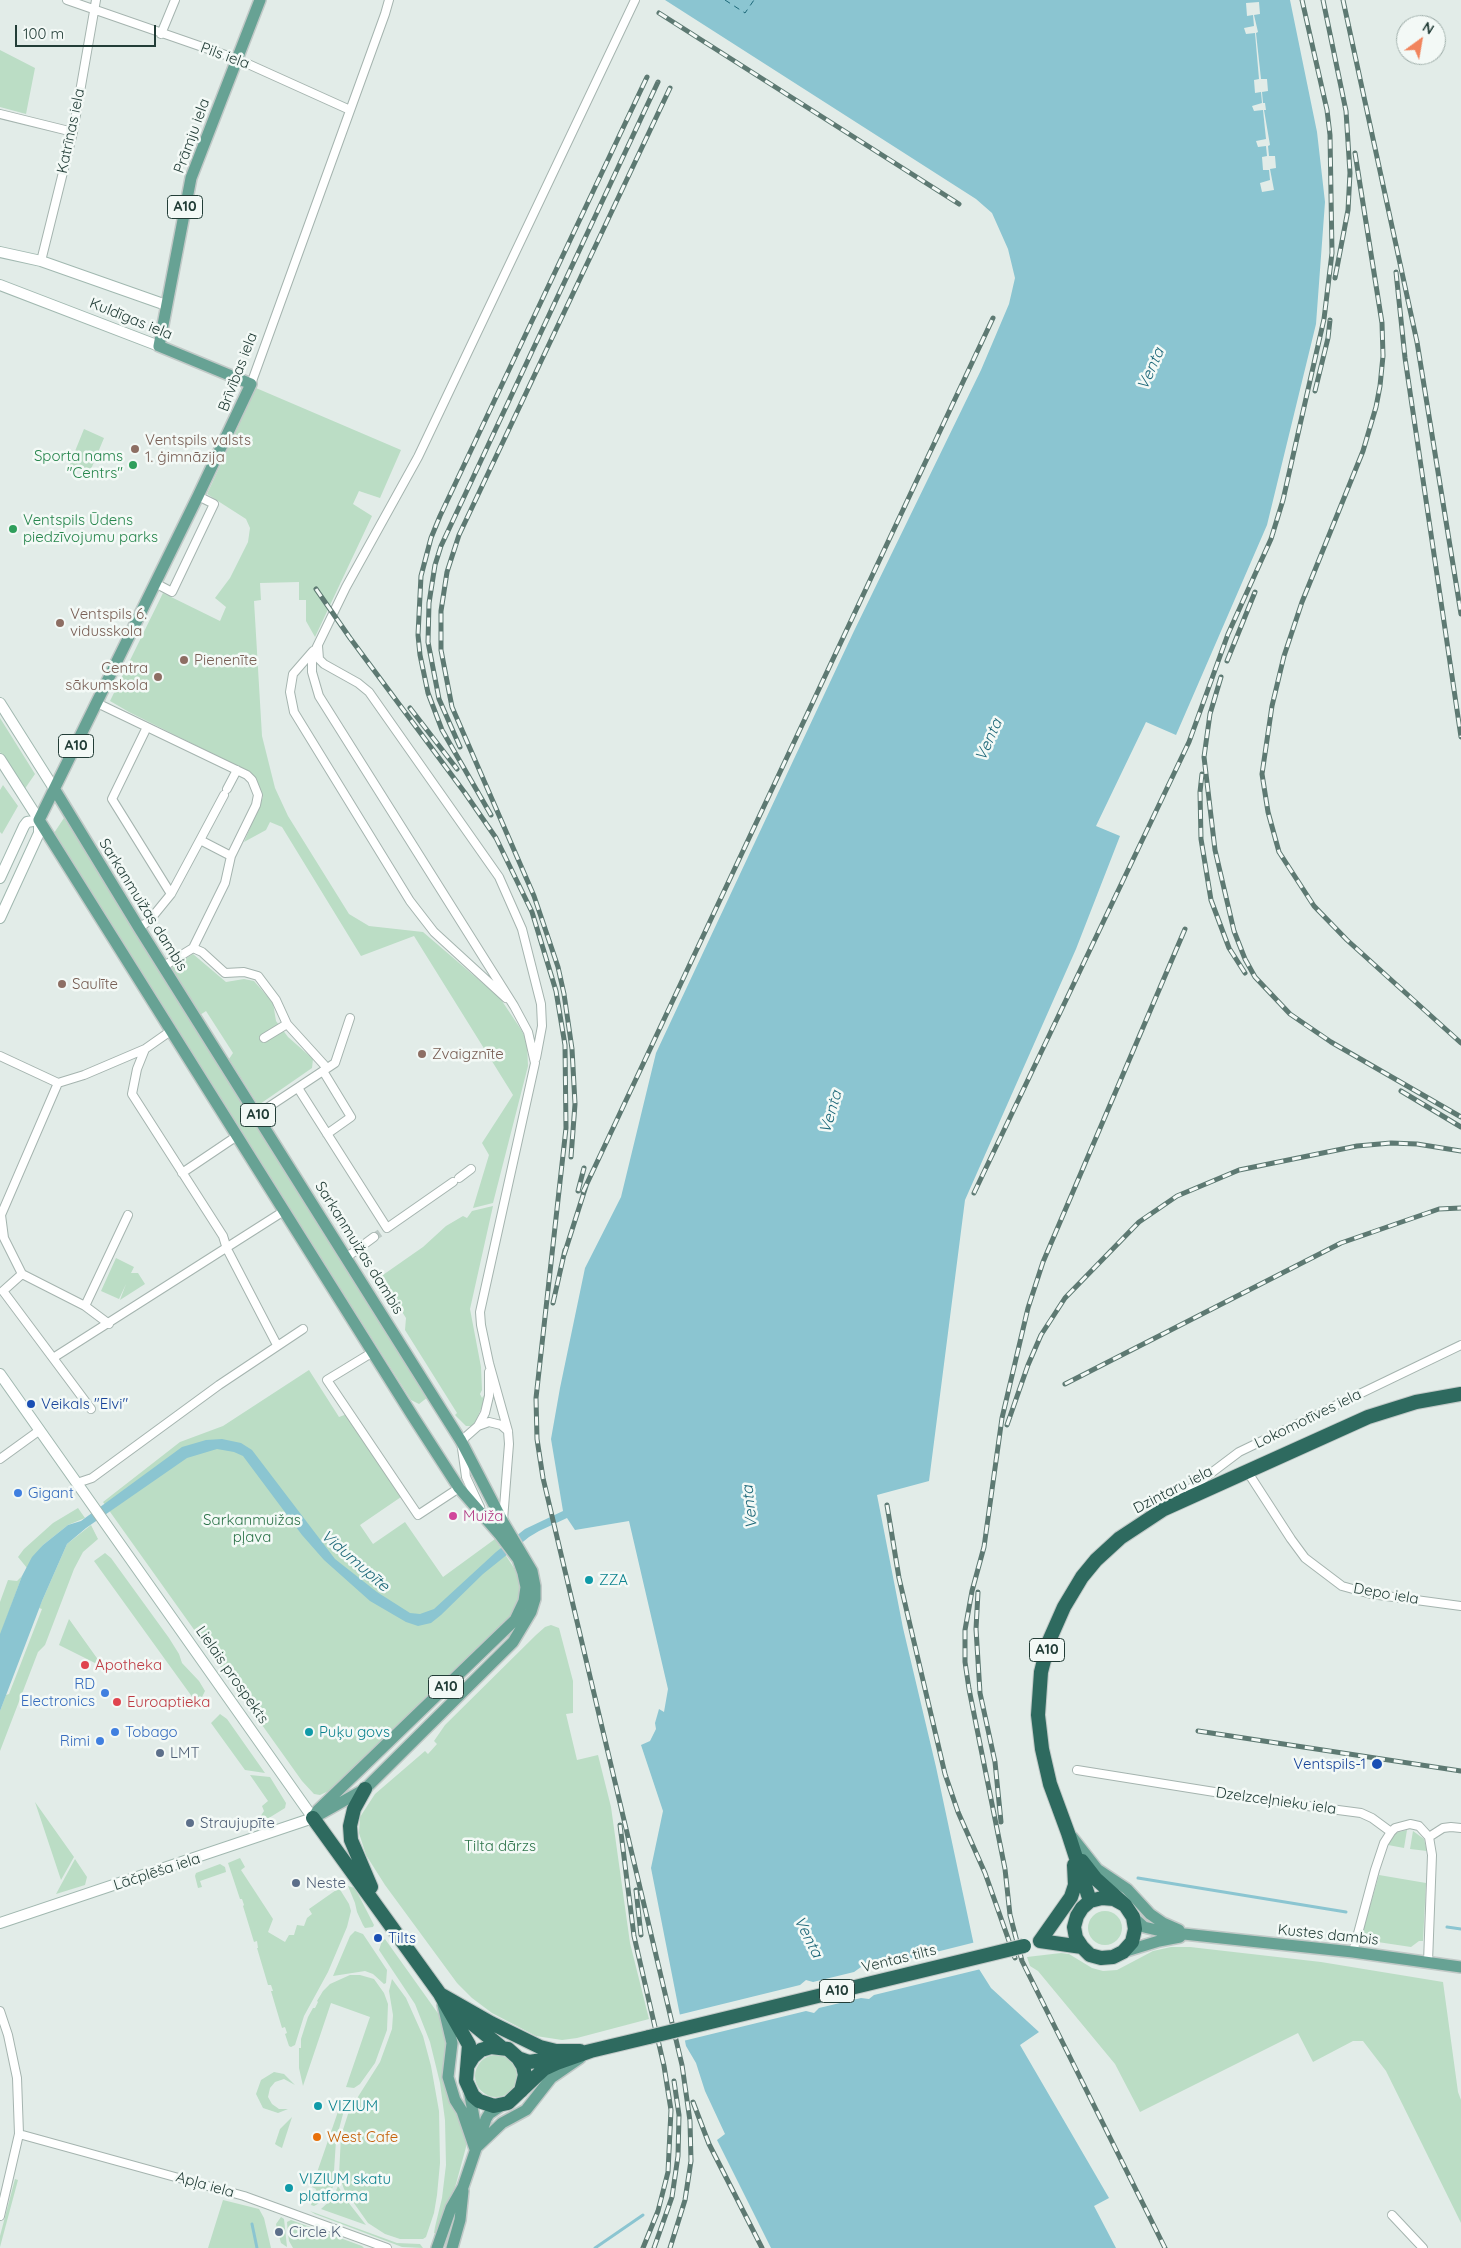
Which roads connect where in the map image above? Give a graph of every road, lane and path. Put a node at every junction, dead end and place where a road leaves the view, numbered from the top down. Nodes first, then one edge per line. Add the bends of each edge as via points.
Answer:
1 (67, 0) edge
2 (96, 0) edge
3 (175, 0) edge
4 (260, 0) edge
5 (389, 0) edge
6 (634, 0) edge
7 (94, 9) junction
8 (161, 34) junction
9 (237, 59) junction
10 (350, 110) junction
11 (0, 114) edge
12 (73, 132) junction
13 (0, 252) edge
14 (41, 261) junction
15 (0, 285) edge
16 (166, 305) junction
17 (159, 346) junction
18 (250, 384) junction
19 (198, 496) junction
20 (155, 583) junction
21 (318, 645) junction
22 (0, 703) edge
23 (97, 703) junction
24 (147, 727) junction
25 (0, 758) edge
26 (237, 770) junction
27 (55, 790) junction
28 (38, 820) junction
29 (200, 840) junction
30 (231, 856) junction
31 (0, 878) edge
32 (171, 894) junction
33 (0, 918) edge
34 (139, 928) junction
35 (194, 948) junction
36 (164, 966) junction
37 (514, 1006) junction
38 (350, 1018) dead end
39 (287, 1024) junction
40 (172, 1030) junction
41 (264, 1038) dead end
42 (145, 1049) junction
43 (0, 1056) edge
44 (535, 1062) junction
45 (325, 1070) junction
46 (58, 1083) junction
47 (298, 1088) junction
48 (258, 1114) junction
49 (327, 1134) junction
50 (238, 1136) junction
51 (471, 1170) dead end
52 (182, 1173) junction
53 (284, 1211) junction
54 (128, 1215) dead end
55 (380, 1233) junction
56 (227, 1249) junction
57 (347, 1257) junction
58 (22, 1274) junction
59 (1, 1290) edge
60 (85, 1306) junction
61 (109, 1324) junction
62 (302, 1329) dead end
63 (277, 1345) junction
64 (1461, 1346) edge
65 (373, 1352) junction
66 (53, 1358) junction
67 (489, 1363) junction
68 (0, 1374) edge
69 (1461, 1394) edge
70 (91, 1409) dead end
71 (478, 1426) junction
72 (40, 1430) junction
73 (508, 1431) junction
74 (461, 1441) junction
75 (0, 1460) edge
76 (1247, 1471) junction
77 (77, 1483) junction
78 (459, 1488) junction
79 (1164, 1509) junction
80 (482, 1512) junction
81 (504, 1529) junction
82 (520, 1557) junction
83 (1461, 1606) edge
84 (1078, 1770) dead end
85 (365, 1789) junction
86 (313, 1818) junction
87 (1461, 1828) edge
88 (1391, 1832) junction
89 (1068, 1833) junction
90 (1429, 1837) junction
91 (1090, 1901) junction
92 (380, 1909) junction
93 (1129, 1911) junction
94 (1077, 1916) junction
95 (0, 1923) edge
96 (1192, 1935) junction
97 (1040, 1941) junction
98 (1082, 1947) junction
99 (1123, 1952) junction
100 (1353, 1952) junction
101 (1428, 1962) junction
102 (1461, 1967) edge
103 (440, 1994) junction
104 (0, 2011) edge
105 (501, 2047) junction
106 (591, 2051) junction
107 (518, 2058) junction
108 (468, 2065) junction
109 (468, 2089) junction
110 (519, 2094) junction
111 (502, 2105) junction
112 (19, 2134) junction
113 (475, 2149) junction
114 (463, 2186) junction
115 (1392, 2215) dead end
116 (0, 2216) edge
117 (387, 2248) edge
118 (436, 2248) edge
119 (452, 2248) edge
120 (1423, 2248) edge

1 - 7 street, Pils iela
2 - 7 street, Katrīnas iela
3 - 8 street
4 - 9 main road, Prāmju iela / A10
5 - 10 street, Brīvības iela
6 - 21 street via 418,456
7 - 8 street, Pils iela
7 - 12 street, Katrīnas iela
8 - 9 street, Pils iela
9 - 10 street, Pils iela
9 - 16 main road, Prāmju iela / A10 via 191,178
10 - 18 street, Brīvības iela
11 - 12 street
12 - 14 street, Katrīnas iela
13 - 14 main road, Kuldīgas iela
14 - 16 main road, Kuldīgas iela
15 - 17 main road, Kuldīgas iela
16 - 17 main road, Prāmju iela / A10
17 - 18 main road, Kuldīgas iela
18 - 19 main road, Brīvības iela / A10
19 - 20 main road, Brīvības iela / A10
19 - 20 street via 214,504 172,592
20 - 23 main road, Brīvības iela / A10
21 - 37 street via 312,657 312,672 319,696
21 - 37 street via 293,674 290,692 294,712 410,901 434,932
21 - 44 street via 319,659 324,664 370,692 503,884 522,929 541,1004 542,1026
22 - 27 main road, Sarkanmuižas dambis
23 - 24 street
23 - 27 main road, Brīvības iela / A10
24 - 26 street
24 - 32 street via 112,798
25 - 28 main road, Sarkanmuižas dambis
26 - 29 street
26 - 30 street via 252,780 258,796
27 - 28 main road, Brīvības iela / A10
27 - 34 main road, Sarkanmuižas dambis / A10
28 - 31 main road, Brīvības iela via 24,826
28 - 33 main road, Brīvības iela via 39,833
28 - 40 main road, Sarkanmuižas dambis / A10
29 - 30 street
29 - 32 street
30 - 35 street via 225,883
32 - 34 street
34 - 36 main road, Sarkanmuižas dambis / A10
35 - 36 street
35 - 39 street via 225,973 244,972 258,976 276,1000
36 - 48 main road, Sarkanmuižas dambis / A10
37 - 44 street via 528,1032
38 - 45 street via 336,1063
39 - 41 street
39 - 45 street
40 - 42 street
40 - 50 main road, Sarkanmuižas dambis / A10
42 - 46 street
42 - 52 street via 132,1094
43 - 46 street
44 - 67 street via 480,1312
45 - 47 street
45 - 49 street via 351,1118
46 - 58 street via 1,1215 4,1238
47 - 48 street
47 - 49 street
48 - 57 main road, Sarkanmuižas dambis / A10
49 - 55 street
50 - 52 street
50 - 53 main road, Sarkanmuižas dambis / A10
51 - 55 street
52 - 56 street via 223,1236
53 - 56 street
53 - 65 main road, Sarkanmuižas dambis / A10
54 - 60 street
55 - 57 street
56 - 61 street
56 - 63 street
57 - 74 main road, Sarkanmuižas dambis / A10
58 - 59 street
58 - 60 street
59 - 66 street
60 - 61 street
61 - 66 street
62 - 63 street
63 - 77 street via 92,1478
64 - 79 street, Lokomotīves iela via 1238,1452
65 - 78 main road, Sarkanmuižas dambis / A10
65 - 78 street via 327,1380 418,1515
66 - 70 street
67 - 71 street via 489,1396
67 - 73 street
68 - 72 main road, Lielais prospekts
69 - 76 highway, Dzintaru iela / A10 via 1416,1402 1368,1417
71 - 73 street via 489,1422
71 - 74 street
72 - 75 street
72 - 77 main road, Lielais prospekts
73 - 81 street
74 - 80 street via 466,1476
74 - 81 main road, Sarkanmuižas dambis / A10
76 - 79 highway, Dzintaru iela / A10
76 - 83 street, Depo iela via 1305,1558 1342,1586 1371,1594
77 - 86 main road, Lielais prospekts
78 - 80 main road, Sarkanmuižas dambis / A10
79 - 89 highway, Dzintaru iela / A10 via 1120,1538 1089,1569 1064,1607 1046,1651 1039,1693 1040,1737 1050,1784
80 - 81 main road, Sarkanmuižas dambis / A10
81 - 82 main road, Sarkanmuižas dambis / A10
82 - 85 main road, Sarkanmuižas dambis / A10 via 532,1571 535,1586 535,1599 523,1628 513,1642
82 - 86 main road, Sarkanmuižas dambis / A10 via 526,1587 524,1601 515,1620
84 - 88 street, Dzelzceļnieku iela via 1361,1813
85 - 86 main road, Sarkanmuižas dambis
85 - 92 highway, A10 via 352,1814 351,1840
86 - 92 highway, Lielais prospekts / A10
86 - 95 main road, Lāčplēša iela
87 - 90 street via 1443,1828
88 - 90 street via 1410,1824 1419,1826
88 - 100 street via 1375,1870
89 - 91 highway, A10
89 - 93 highway, A10 via 1088,1871
89 - 96 main road via 1097,1869 1127,1889 1150,1914
89 - 97 highway via 1075,1885 1058,1918
90 - 101 street via 1432,1855
91 - 93 highway via 1114,1899
91 - 94 highway, A10
92 - 103 highway, Lielais prospekts / A10
93 - 96 main road via 1144,1927
93 - 99 highway via 1135,1929 1132,1942
94 - 97 highway, A10
94 - 98 highway via 1074,1927
96 - 99 main road via 1159,1940
96 - 100 main road, Kustes dambis
97 - 98 highway, A10
97 - 106 highway, Ventas tilts / A10, bridge
98 - 99 highway, A10 via 1102,1958
100 - 101 main road, Kustes dambis
101 - 102 main road, Kustes dambis
103 - 105 highway, A10
103 - 106 highway via 540,2047 556,2051
103 - 108 highway, A10 via 469,2045
103 - 113 main road via 452,2043 448,2077
104 - 112 street via 17,2078
105 - 107 highway, A10
105 - 108 highway via 481,2050
106 - 107 highway, A10 via 538,2062
106 - 110 highway, A10 via 544,2069
106 - 113 main road via 551,2078 526,2110 502,2123
107 - 110 highway via 525,2075
108 - 109 highway, A10
109 - 111 highway via 479,2101
109 - 113 main road
110 - 111 highway, A10
111 - 113 main road via 489,2114
112 - 116 street
112 - 117 street, Apļa iela via 244,2196
113 - 114 main road
114 - 118 main road
114 - 119 main road via 462,2212
115 - 120 street

